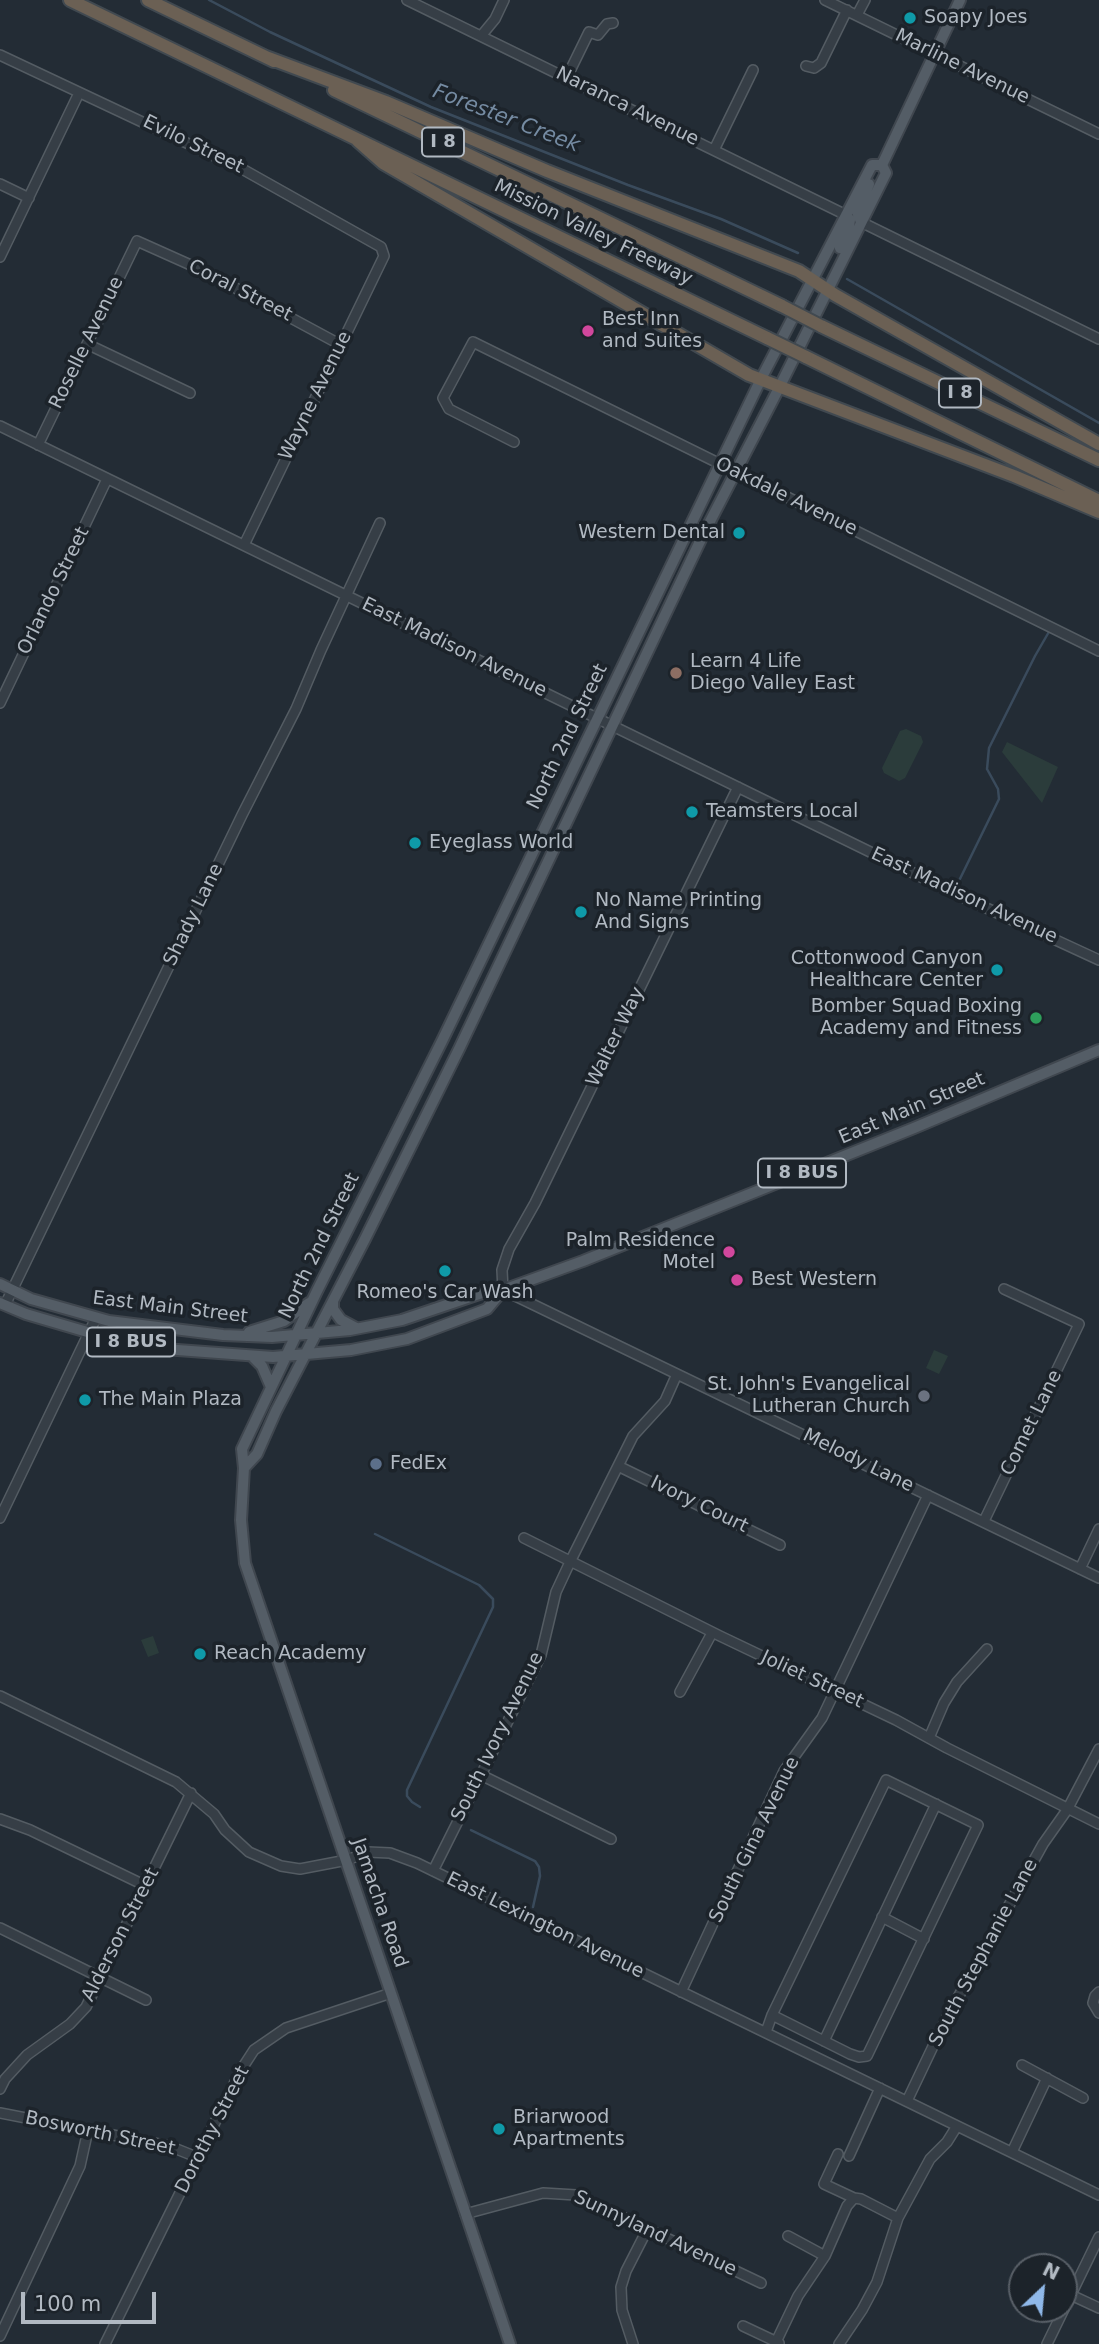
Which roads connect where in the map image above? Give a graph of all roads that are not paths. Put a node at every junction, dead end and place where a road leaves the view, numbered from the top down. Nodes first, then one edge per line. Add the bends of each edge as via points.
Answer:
1 (70, 0) edge
2 (148, 0) edge
3 (407, 0) edge
4 (504, 0) edge
5 (825, 0) edge
6 (865, 0) edge
7 (960, 0) edge
8 (423, 3) edge
9 (847, 10) junction
10 (857, 15) junction
11 (613, 23) dead end
12 (481, 36) junction
13 (933, 53) junction
14 (0, 55) edge
15 (266, 57) junction
16 (806, 66) dead end
17 (753, 70) dead end
18 (567, 77) junction
19 (79, 93) junction
20 (1099, 134) edge
21 (358, 141) junction
22 (715, 150) junction
23 (882, 164) junction
24 (867, 174) junction
25 (0, 184) edge
26 (29, 198) junction
27 (846, 215) junction
28 (861, 222) junction
29 (137, 241) joint
30 (381, 247) joint
31 (0, 257) edge
32 (836, 270) junction
33 (812, 280) junction
34 (826, 289) junction
35 (1099, 339) edge
36 (87, 344) junction
37 (341, 345) junction
38 (761, 379) junction
39 (780, 386) junction
40 (190, 393) dead end
41 (0, 426) edge
42 (514, 442) dead end
43 (38, 444) junction
44 (1099, 444) edge
45 (1099, 460) edge
46 (720, 464) junction
47 (736, 472) junction
48 (107, 479) junction
49 (1099, 501) edge
50 (1099, 512) edge
51 (380, 523) dead end
52 (244, 545) junction
53 (346, 596) junction
54 (1099, 651) edge
55 (0, 702) edge
56 (597, 718) junction
57 (613, 726) junction
58 (738, 787) junction
59 (529, 858) junction
60 (533, 895) junction
61 (1099, 960) edge
62 (462, 1000) junction
63 (470, 1024) junction
64 (1099, 1050) edge
65 (430, 1064) junction
66 (414, 1094) junction
67 (431, 1101) junction
68 (416, 1132) junction
69 (0, 1284) edge
70 (1004, 1289) dead end
71 (12, 1290) junction
72 (503, 1290) junction
73 (333, 1299) junction
74 (312, 1300) junction
75 (2, 1304) edge
76 (96, 1318) junction
77 (356, 1328) junction
78 (88, 1333) junction
79 (317, 1333) junction
80 (236, 1335) junction
81 (296, 1335) junction
82 (306, 1354) junction
83 (252, 1356) junction
84 (287, 1356) junction
85 (677, 1374) junction
86 (271, 1387) junction
87 (618, 1466) junction
88 (244, 1468) junction
89 (928, 1494) junction
90 (0, 1518) edge
91 (984, 1521) junction
92 (1099, 1529) edge
93 (524, 1538) dead end
94 (780, 1545) dead end
95 (570, 1562) junction
96 (1080, 1569) junction
97 (1099, 1578) edge
98 (712, 1633) junction
99 (987, 1649) dead end
100 (833, 1691) junction
101 (680, 1692) dead end
102 (0, 1696) edge
103 (929, 1738) junction
104 (1099, 1749) edge
105 (481, 1774) junction
106 (191, 1793) junction
107 (936, 1804) junction
108 (1067, 1810) junction
109 (0, 1819) edge
110 (1099, 1824) edge
111 (611, 1839) dead end
112 (347, 1860) junction
113 (433, 1871) junction
114 (146, 1886) junction
115 (882, 1917) junction
116 (0, 1928) edge
117 (923, 1938) junction
118 (101, 1978) junction
119 (681, 1992) junction
120 (391, 1993) junction
121 (1099, 1993) edge
122 (146, 2000) dead end
123 (1099, 2013) edge
124 (772, 2015) junction
125 (766, 2032) junction
126 (824, 2040) junction
127 (1022, 2065) dead end
128 (1047, 2078) junction
129 (880, 2088) junction
130 (0, 2089) edge
131 (1083, 2098) dead end
132 (907, 2101) junction
133 (0, 2113) edge
134 (957, 2126) junction
135 (88, 2130) junction
136 (1012, 2152) junction
137 (838, 2154) dead end
138 (849, 2156) dead end
139 (199, 2158) junction
140 (1099, 2195) edge
141 (854, 2198) junction
142 (465, 2214) junction
143 (898, 2218) junction
144 (648, 2228) junction
145 (788, 2236) dead end
146 (1099, 2237) edge
147 (825, 2256) junction
148 (1078, 2280) edge
149 (761, 2283) dead end
150 (1078, 2298) edge
151 (1099, 2308) edge
152 (1057, 2323) edge
153 (743, 2326) dead end
154 (0, 2336) edge
155 (778, 2343) edge
156 (105, 2344) edge
157 (510, 2344) edge
158 (633, 2344) edge
159 (839, 2344) edge
160 (1047, 2344) edge

1 - 21 highway, Mission Valley Freeway / I 8
2 - 15 highway, Mission Valley Freeway / I 8
3 - 8 street, Naranca Avenue
4 - 12 street
5 - 9 street, Marline Avenue
6 - 10 street
7 - 13 main road, North 2nd Street
8 - 12 street, Naranca Avenue
9 - 10 street, Marline Avenue
9 - 16 street via 821,63 814,68
10 - 13 street, Marline Avenue
11 - 18 street via 598,35 589,32
12 - 18 street, Naranca Avenue
13 - 20 street, Marline Avenue
13 - 23 main road, North 2nd Street
14 - 19 street, Evilo Street
15 - 33 highway via 386,102
15 - 45 highway, Mission Valley Freeway / I 8, bridge
17 - 22 street
18 - 22 street, Naranca Avenue
19 - 26 street
19 - 30 street, Evilo Street via 244,170
21 - 38 highway via 383,163
21 - 49 highway, Mission Valley Freeway / I 8, bridge
22 - 27 street, Naranca Avenue
23 - 24 main road, North 2nd Street via 872,165
23 - 28 main road, North 2nd Street via 886,173
24 - 27 main road, North 2nd Street
24 - 28 main road via 869,183 858,212
25 - 26 street
26 - 31 street
27 - 32 main road via 849,226 834,260
27 - 33 main road, North 2nd Street
28 - 32 main road, North 2nd Street
28 - 35 street
29 - 36 street, Roselle Avenue
29 - 37 street, Coral Street via 204,271
30 - 37 street, Wayne Avenue via 384,256
32 - 34 main road, North 2nd Street
33 - 34 highway
33 - 38 main road, North 2nd Street
34 - 39 main road, North 2nd Street
34 - 44 highway
36 - 40 street
36 - 43 street, Roselle Avenue
37 - 52 street, Wayne Avenue
38 - 39 highway
38 - 46 main road, North 2nd Street
39 - 47 main road, North 2nd Street
39 - 50 highway
41 - 43 street, East Madison Avenue
42 - 46 street, Oakdale Avenue via 449,409 443,398 473,342
43 - 48 street, East Madison Avenue
46 - 47 street, Oakdale Avenue
46 - 56 main road, North 2nd Street
47 - 54 street, Oakdale Avenue
47 - 57 main road, North 2nd Street
48 - 52 street, East Madison Avenue
48 - 55 street, Orlando Street
51 - 53 street, Shady Lane
52 - 53 street, East Madison Avenue
53 - 56 street, East Madison Avenue
53 - 71 street, Shady Lane via 296,709
56 - 57 street, East Madison Avenue
56 - 59 main road, North 2nd Street
57 - 58 street, East Madison Avenue
57 - 60 main road, North 2nd Street
58 - 61 street, East Madison Avenue
58 - 72 street, Walter Way via 509,1249 502,1270
59 - 60 main road via 535,880
59 - 62 main road, North 2nd Street
60 - 63 main road, North 2nd Street
62 - 63 main road via 463,1015
62 - 65 main road, North 2nd Street
63 - 67 main road, North 2nd Street
64 - 72 main road, East Main Street / I 8 BUS
65 - 66 main road, North 2nd Street
65 - 67 main road via 426,1085
66 - 68 main road
66 - 74 main road, North 2nd Street
67 - 68 main road, North 2nd Street
68 - 73 main road, North 2nd Street
69 - 71 main road, East Main Street / I 8 BUS
70 - 91 street, Comet Lane via 1079,1324
71 - 75 street, Shady Lane
71 - 76 main road, East Main Street / I 8 BUS
72 - 77 main road, East Main Street / I 8 BUS via 402,1320
72 - 82 main road, East Main Street / I 8 BUS via 487,1309 407,1339
72 - 85 street, Melody Lane
73 - 77 main road via 333,1309 341,1320
73 - 79 main road, North 2nd Street
74 - 80 main road via 284,1321
74 - 81 main road, North 2nd Street
75 - 78 main road, East Main Street / I 8 BUS
76 - 78 street
76 - 80 main road, East Main Street / I 8 BUS
77 - 79 main road, East Main Street / I 8 BUS
78 - 83 main road, East Main Street / I 8 BUS via 164,1349
78 - 90 street
79 - 81 main road, East Main Street / I 8 BUS
79 - 82 main road, Jamacha Road
80 - 81 main road, East Main Street / I 8 BUS
81 - 84 main road, Jamacha Road
82 - 84 main road, East Main Street / I 8 BUS
82 - 88 main road, Jamacha Road via 257,1454
83 - 84 main road, East Main Street / I 8 BUS
83 - 86 main road
84 - 86 main road, Jamacha Road
85 - 87 street, South Ivory Avenue via 665,1401 633,1436
85 - 89 street, Melody Lane
86 - 88 main road, Jamacha Road via 243,1449
87 - 94 street, Ivory Court
87 - 95 street, South Ivory Avenue
88 - 112 main road, Jamacha Road via 240,1520 245,1563
89 - 91 street, Melody Lane
89 - 100 street, South Gina Avenue
91 - 96 street, Melody Lane
92 - 96 street
93 - 95 street, Joliet Street
95 - 98 street, Joliet Street
95 - 105 street, South Ivory Avenue via 556,1592 541,1655
96 - 97 street, Melody Lane
98 - 100 street, Joliet Street
98 - 101 street
99 - 103 street via 957,1682
100 - 103 street, Joliet Street
100 - 119 street, South Gina Avenue via 822,1718 785,1770
102 - 106 street, East Lexington Avenue
103 - 108 street, Joliet Street
104 - 108 street, South Stephanie Lane
105 - 111 street
105 - 113 street, South Ivory Avenue
106 - 112 street, East Lexington Avenue via 249,1852 300,1869
106 - 114 street, Alderson Street
107 - 115 street
107 - 117 street via 978,1825
107 - 124 street via 886,1780
108 - 110 street, Joliet Street
108 - 132 street, South Stephanie Lane via 1043,1844 950,2012
109 - 114 street
112 - 113 street, East Lexington Avenue via 383,1852
112 - 120 main road, Jamacha Road
113 - 119 street, East Lexington Avenue
114 - 118 street, Alderson Street
115 - 117 street
115 - 126 street
116 - 118 street
117 - 126 street via 867,2056 859,2057
118 - 122 street
118 - 130 street, Alderson Street via 86,2007 27,2055
119 - 125 street, East Lexington Avenue
120 - 139 street, Dorothy Street via 286,2028 254,2050
120 - 142 main road, Jamacha Road
121 - 123 street via 1093,2003
124 - 125 street
124 - 126 street
125 - 129 street, East Lexington Avenue
127 - 128 street
128 - 131 street
128 - 136 street
129 - 132 street, East Lexington Avenue
129 - 138 street
132 - 134 street, East Lexington Avenue
133 - 135 street, Bosworth Street
134 - 136 street, East Lexington Avenue
134 - 143 street via 930,2159
135 - 139 street, Bosworth Street via 169,2146
135 - 154 street via 80,2166
136 - 140 street, East Lexington Avenue
137 - 141 street via 824,2184
139 - 156 street, Dorothy Street
141 - 143 street
141 - 147 street
142 - 144 street, Sunnyland Avenue via 563,2192 591,2200
142 - 157 main road, Jamacha Road
143 - 159 street via 877,2282
144 - 149 street, Sunnyland Avenue
144 - 158 street via 621,2287 622,2310
145 - 147 street
146 - 148 street
147 - 155 street via 798,2296
150 - 151 street
152 - 160 street
153 - 155 street

